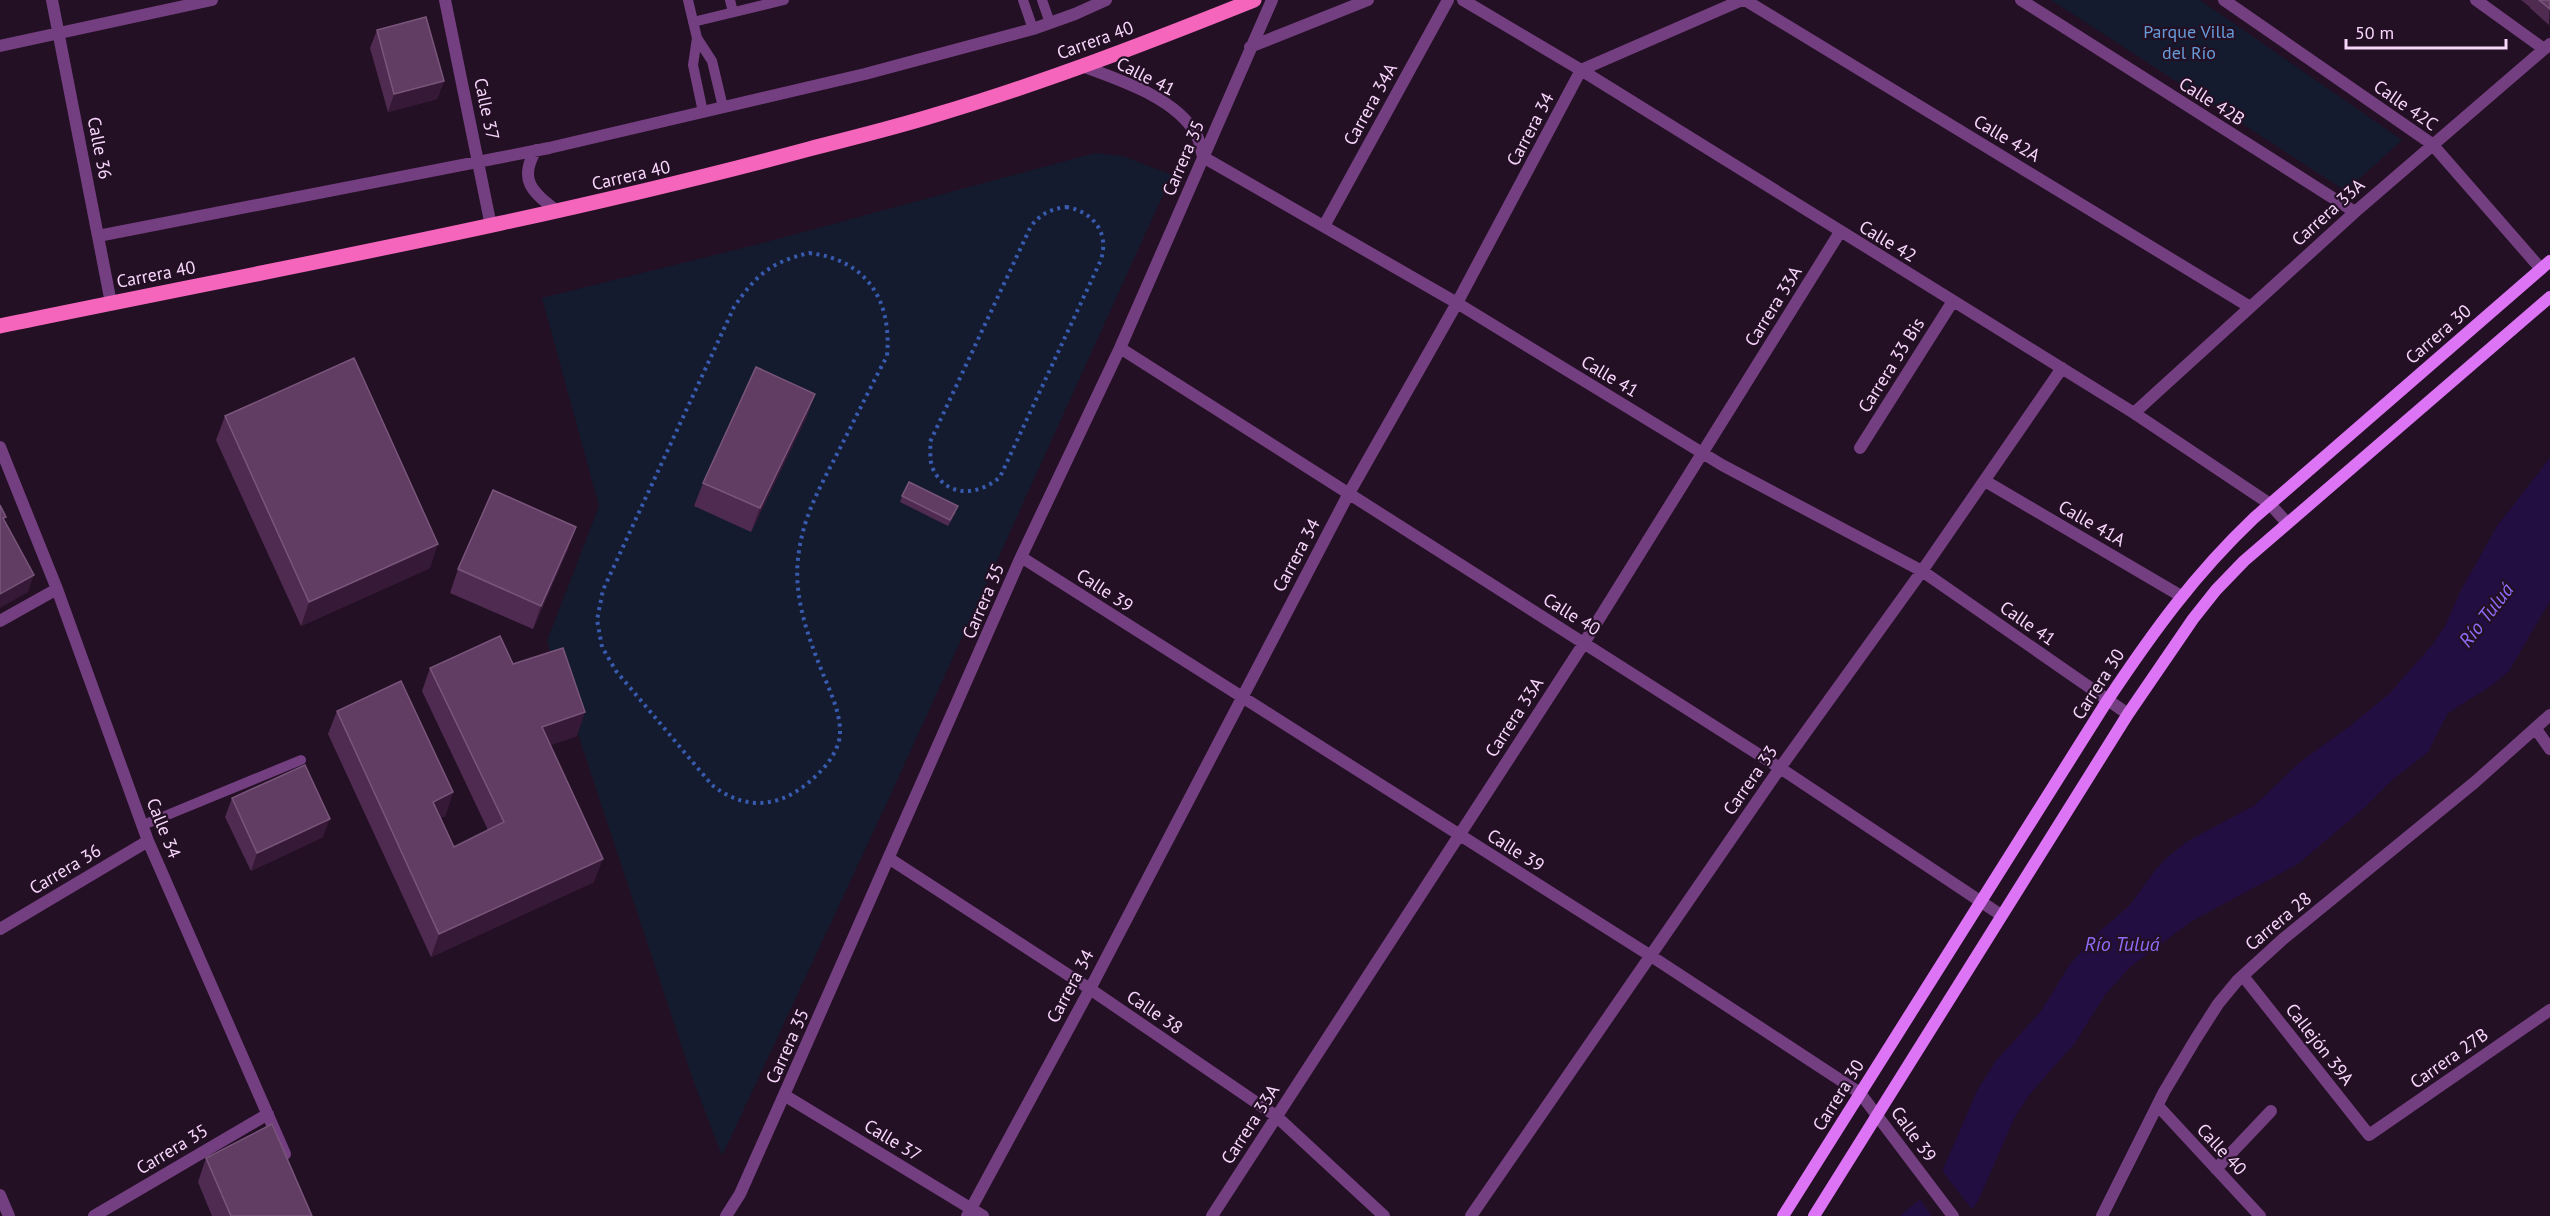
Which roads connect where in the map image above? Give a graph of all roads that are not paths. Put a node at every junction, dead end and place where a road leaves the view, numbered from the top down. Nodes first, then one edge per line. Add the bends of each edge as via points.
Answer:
1 (52, 0) edge
2 (212, 0) edge
3 (445, 0) edge
4 (688, 0) edge
5 (730, 0) edge
6 (784, 0) edge
7 (1023, 0) edge
8 (1042, 0) edge
9 (1106, 0) edge
10 (1254, 0) edge
11 (1272, 0) edge
12 (1368, 0) edge
13 (1448, 0) edge
14 (1463, 0) edge
15 (1744, 0) edge
16 (2020, 0) edge
17 (2224, 0) edge
18 (2476, 0) edge
19 (772, 1) edge
20 (733, 12) junction
21 (693, 22) junction
22 (1050, 23) junction
23 (1033, 29) junction
24 (59, 34) junction
25 (697, 38) junction
26 (0, 46) edge
27 (2547, 46) edge
28 (1250, 47) junction
29 (1082, 66) junction
30 (1581, 70) junction
31 (723, 107) junction
32 (703, 112) junction
33 (2432, 144) junction
34 (536, 150) junction
35 (1203, 157) junction
36 (480, 162) junction
37 (558, 212) junction
38 (2355, 212) junction
39 (491, 226) junction
40 (1324, 226) junction
41 (1840, 232) junction
42 (98, 236) junction
43 (2546, 265) edge
44 (2550, 297) edge
45 (1953, 301) junction
46 (111, 303) junction
47 (1457, 303) junction
48 (2250, 307) junction
49 (0, 326) edge
50 (1120, 348) junction
51 (2062, 368) junction
52 (2134, 413) junction
53 (0, 447) edge
54 (1860, 448) dead end
55 (1702, 453) junction
56 (1985, 482) junction
57 (1348, 495) junction
58 (2270, 504) junction
59 (2287, 524) junction
60 (1021, 557) junction
61 (1922, 571) junction
62 (57, 589) junction
63 (2181, 596) junction
64 (0, 621) edge
65 (1584, 643) junction
66 (1241, 698) junction
67 (2107, 701) junction
68 (2128, 714) junction
69 (2550, 715) edge
70 (2536, 729) junction
71 (2550, 749) edge
72 (301, 760) dead end
73 (1780, 768) junction
74 (143, 825) junction
75 (1458, 836) junction
76 (148, 841) junction
77 (890, 859) junction
78 (1982, 902) junction
79 (2001, 915) junction
80 (0, 929) edge
81 (1651, 956) junction
82 (2243, 976) junction
83 (1090, 989) junction
84 (2550, 1010) edge
85 (1860, 1093) junction
86 (784, 1095) junction
87 (2159, 1107) junction
88 (2271, 1111) dead end
89 (1877, 1113) junction
90 (268, 1114) junction
91 (1276, 1116) junction
92 (2369, 1135) joint
93 (290, 1165) edge
94 (2216, 1169) junction
95 (0, 1195) edge
96 (969, 1212) edge
97 (9, 1216) edge
98 (94, 1216) edge
99 (726, 1216) edge
100 (983, 1216) edge
101 (1212, 1216) edge
102 (1384, 1216) edge
103 (1471, 1216) edge
104 (1783, 1216) edge
105 (1814, 1216) edge
106 (1953, 1216) edge
107 (2102, 1216) edge
108 (2260, 1216) edge

1 - 24 street, Calle 36
2 - 24 street
3 - 36 street, Calle 37
4 - 21 lane
5 - 20 lane
6 - 19 lane
7 - 23 lane
8 - 22 lane
9 - 22 street, Carrera 40
10 - 29 main road, Carrera 40
11 - 28 street, Carrera 35
12 - 28 street
13 - 40 street, Carrera 34A
14 - 30 street, Calle 42
15 - 30 street
15 - 48 street, Calle 42A
16 - 38 street, Calle 42B
17 - 33 street, Calle 42C
18 - 27 street
19 - 20 lane
20 - 21 lane
21 - 25 lane
22 - 23 street, Carrera 40
23 - 31 street, Carrera 40
24 - 26 street
24 - 42 street, Calle 36
25 - 31 lane via 712,61
25 - 32 lane via 693,65
27 - 33 street, Carrera 33A
28 - 35 street, Carrera 35
29 - 35 street, Calle 41 via 1150,94 1178,113 1197,135
29 - 37 main road, Carrera 40 via 931,117
30 - 41 street, Calle 42
30 - 47 street, Carrera 34
31 - 32 street, Carrera 40
32 - 34 street, Carrera 40
33 - 38 street, Carrera 33A
33 - 43 street, Calle 42C
34 - 36 street, Carrera 40
34 - 37 street via 527,164 527,176 540,198
35 - 40 street, Calle 41
35 - 50 street, Carrera 35
36 - 39 street, Calle 37
36 - 42 street, Carrera 40
37 - 39 main road, Carrera 40
38 - 48 street, Carrera 33A
39 - 46 main road, Carrera 40
40 - 47 street, Calle 41
41 - 45 street, Calle 42
41 - 55 street, Carrera 33A
42 - 46 street, Calle 36
43 - 58 main road, Carrera 30
44 - 59 main road
45 - 51 street, Calle 42
45 - 54 street, Carrera 33 Bis
46 - 49 main road, Carrera 40
47 - 55 street, Calle 41
47 - 57 street, Carrera 34
48 - 52 street, Carrera 33A
50 - 57 street, Calle 40
50 - 60 street, Carrera 35
51 - 52 street, Calle 42
51 - 56 street, Carrera 33
52 - 58 street, Calle 42
53 - 62 street, Calle 34
55 - 61 street, Calle 41
55 - 65 street, Carrera 33A
56 - 61 street, Carrera 33
56 - 63 street, Calle 41A
57 - 65 street, Calle 40
57 - 66 street, Carrera 34
58 - 59 street, Calle 42
58 - 63 main road, Carrera 30 via 2223,548
59 - 68 main road via 2216,590
60 - 66 street, Calle 39
60 - 77 street, Carrera 35
61 - 67 street, Calle 41
61 - 73 street, Carrera 33
62 - 64 street
62 - 74 street, Calle 34
63 - 67 main road, Carrera 30
65 - 73 street, Calle 40
65 - 75 street, Carrera 33A
66 - 75 street, Calle 39
66 - 83 street, Carrera 34
67 - 68 street, Calle 41
67 - 78 main road, Carrera 30
68 - 79 main road
69 - 70 street, Carrera 28
70 - 71 street
70 - 82 street, Carrera 28
72 - 74 lane
73 - 78 street, Calle 40
73 - 81 street, Carrera 33
74 - 76 street, Calle 34
75 - 81 street, Calle 39
75 - 91 street, Carrera 33A
76 - 80 street, Carrera 36
76 - 90 street, Calle 34
77 - 83 street, Calle 38
77 - 86 street, Carrera 35
78 - 79 street, Calle 40
78 - 85 main road, Carrera 30
79 - 89 main road
81 - 85 street, Calle 39
81 - 103 street, Carrera 33
82 - 87 street, Carrera 28 via 2218,1004 2164,1092
82 - 92 street, Callejón 39A
83 - 91 street, Calle 38
83 - 96 street, Carrera 34
84 - 92 street, Carrera 27B
85 - 89 street, Calle 39
85 - 104 main road, Carrera 30
86 - 96 street, Calle 37
86 - 99 street, Carrera 35 via 740,1194
87 - 94 street, Calle 40
87 - 107 street, Carrera 28
88 - 94 street
89 - 105 main road
89 - 106 street, Calle 39
90 - 93 street, Calle 34
90 - 98 street, Carrera 35
91 - 101 street, Carrera 33A
91 - 102 street, Calle 38
94 - 108 street, Calle 40
95 - 97 street
96 - 100 street, Calle 37

